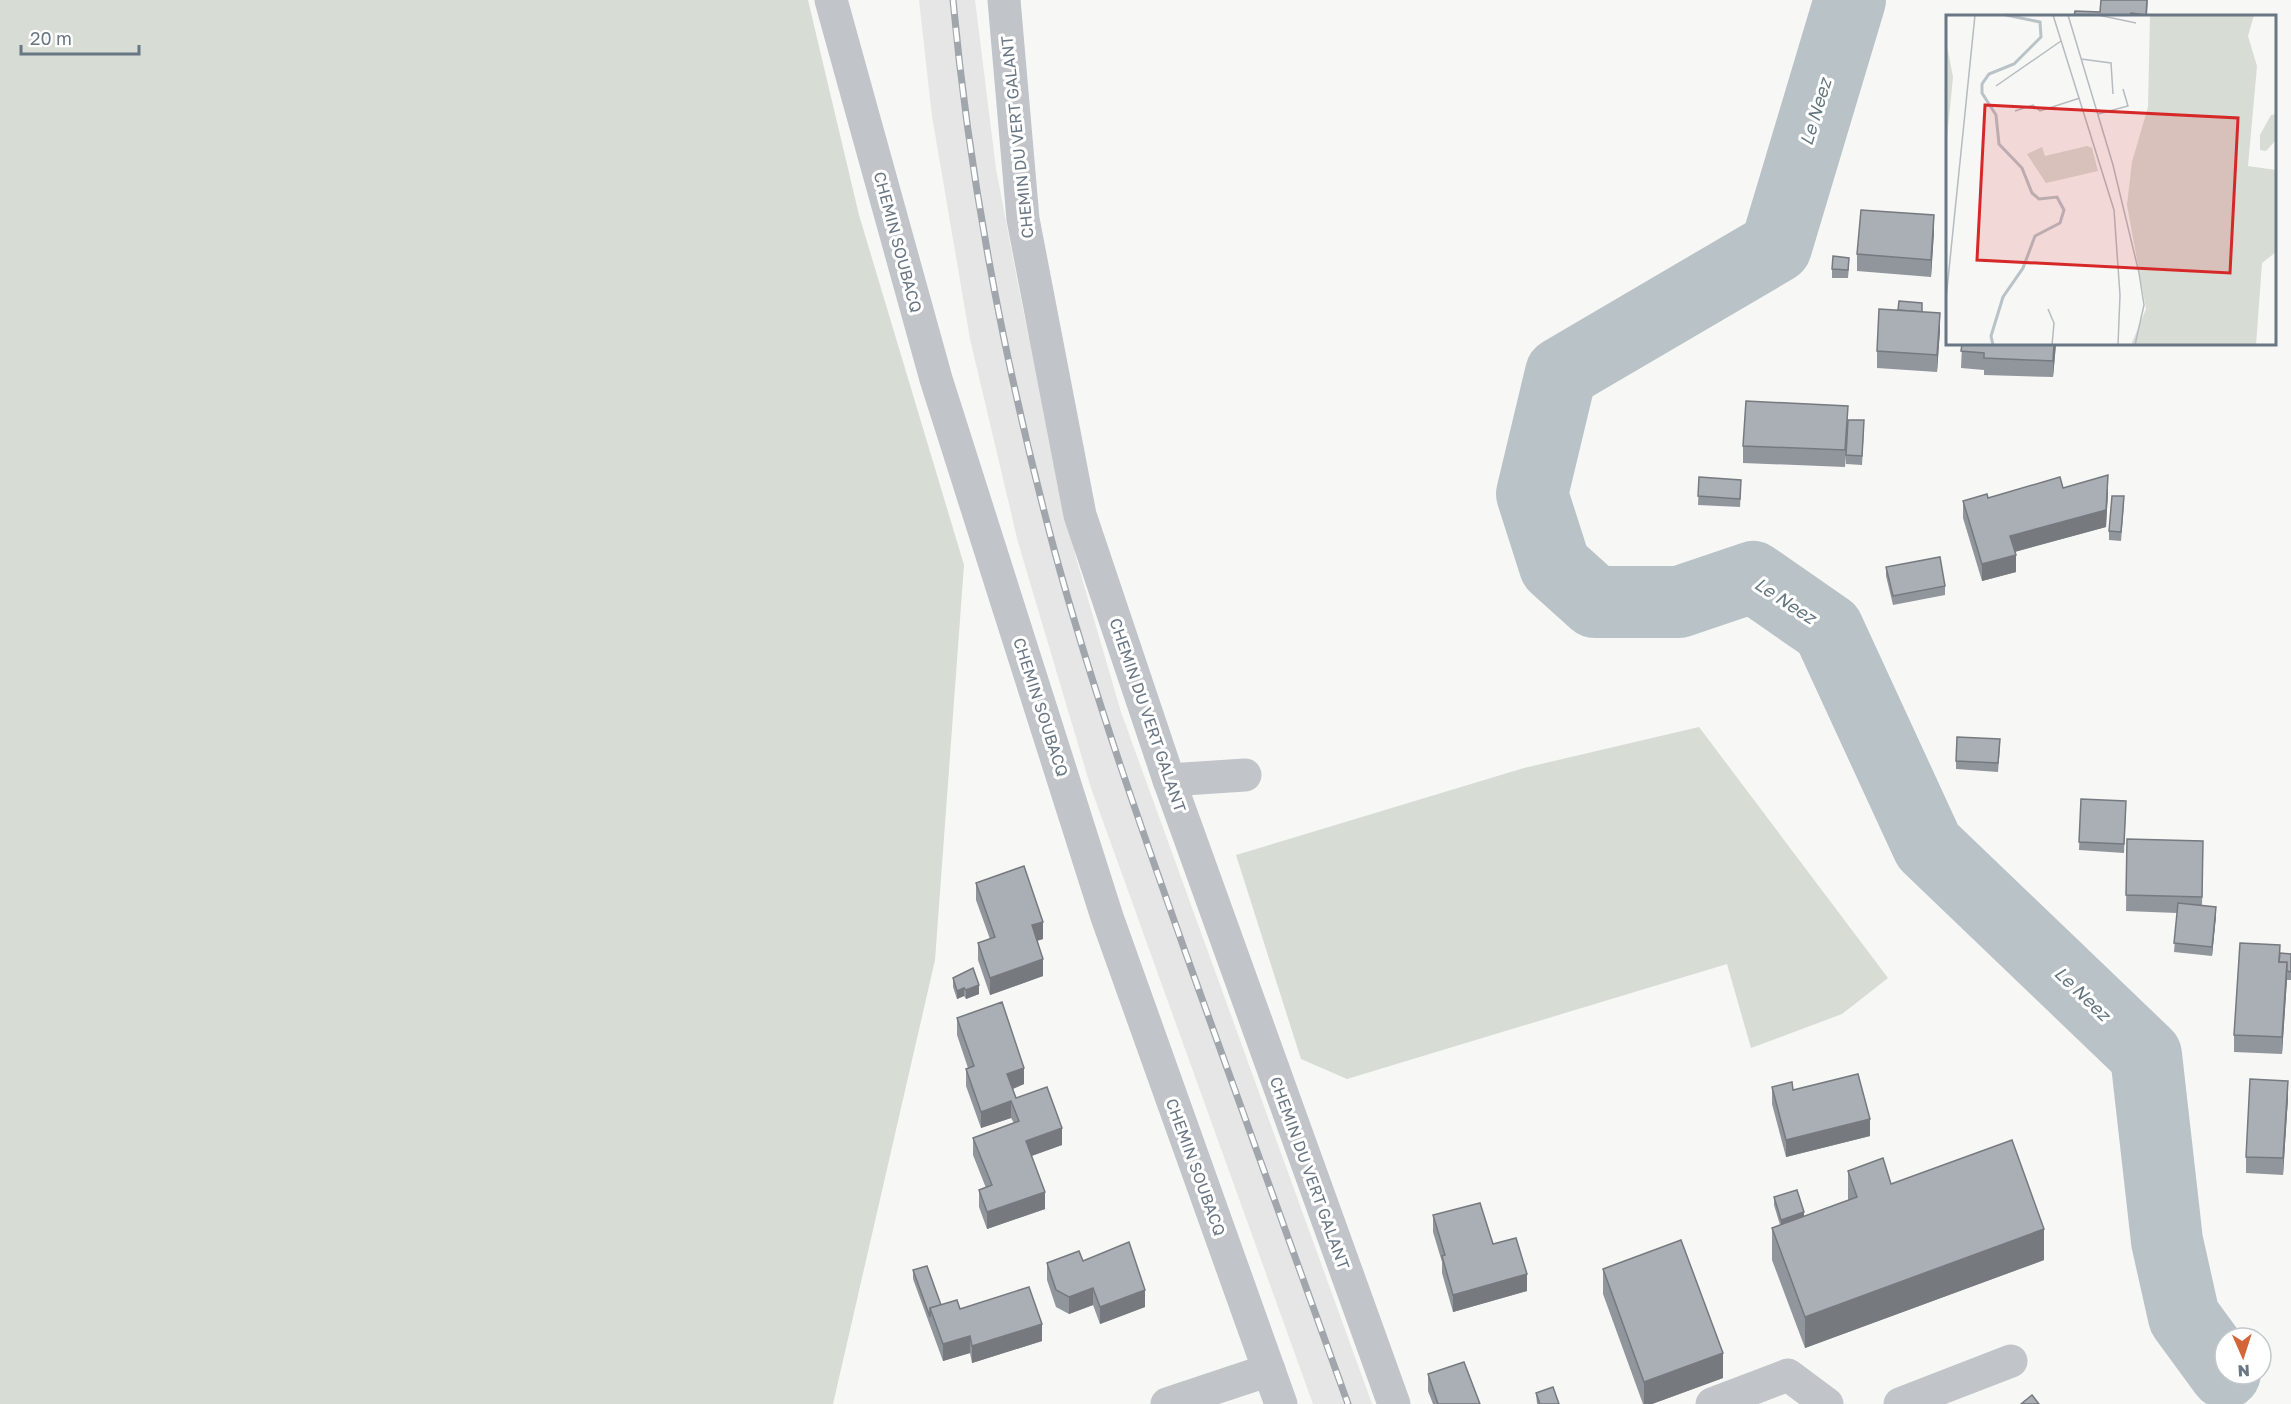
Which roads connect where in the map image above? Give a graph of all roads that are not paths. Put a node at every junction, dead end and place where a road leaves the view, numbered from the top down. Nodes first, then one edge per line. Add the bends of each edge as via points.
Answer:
1 (831, 0) edge
2 (1004, 0) edge
3 (1245, 776) dead end
4 (1169, 780) junction
5 (2011, 1361) dead end
6 (1269, 1370) junction
7 (1167, 1404) edge
8 (1281, 1404) edge
9 (1394, 1404) edge
10 (1712, 1404) edge
11 (1827, 1404) edge
12 (1900, 1404) edge

1 - 6 street, CHEMIN SOUBACQ via 936,379 1104,905
2 - 4 street, CHEMIN DU VERT GALANT via 1023,219 1080,514
3 - 4 street
4 - 9 street, CHEMIN DU VERT GALANT
5 - 12 street
6 - 7 street
6 - 8 street, CHEMIN SOUBACQ
10 - 11 street via 1788,1375

